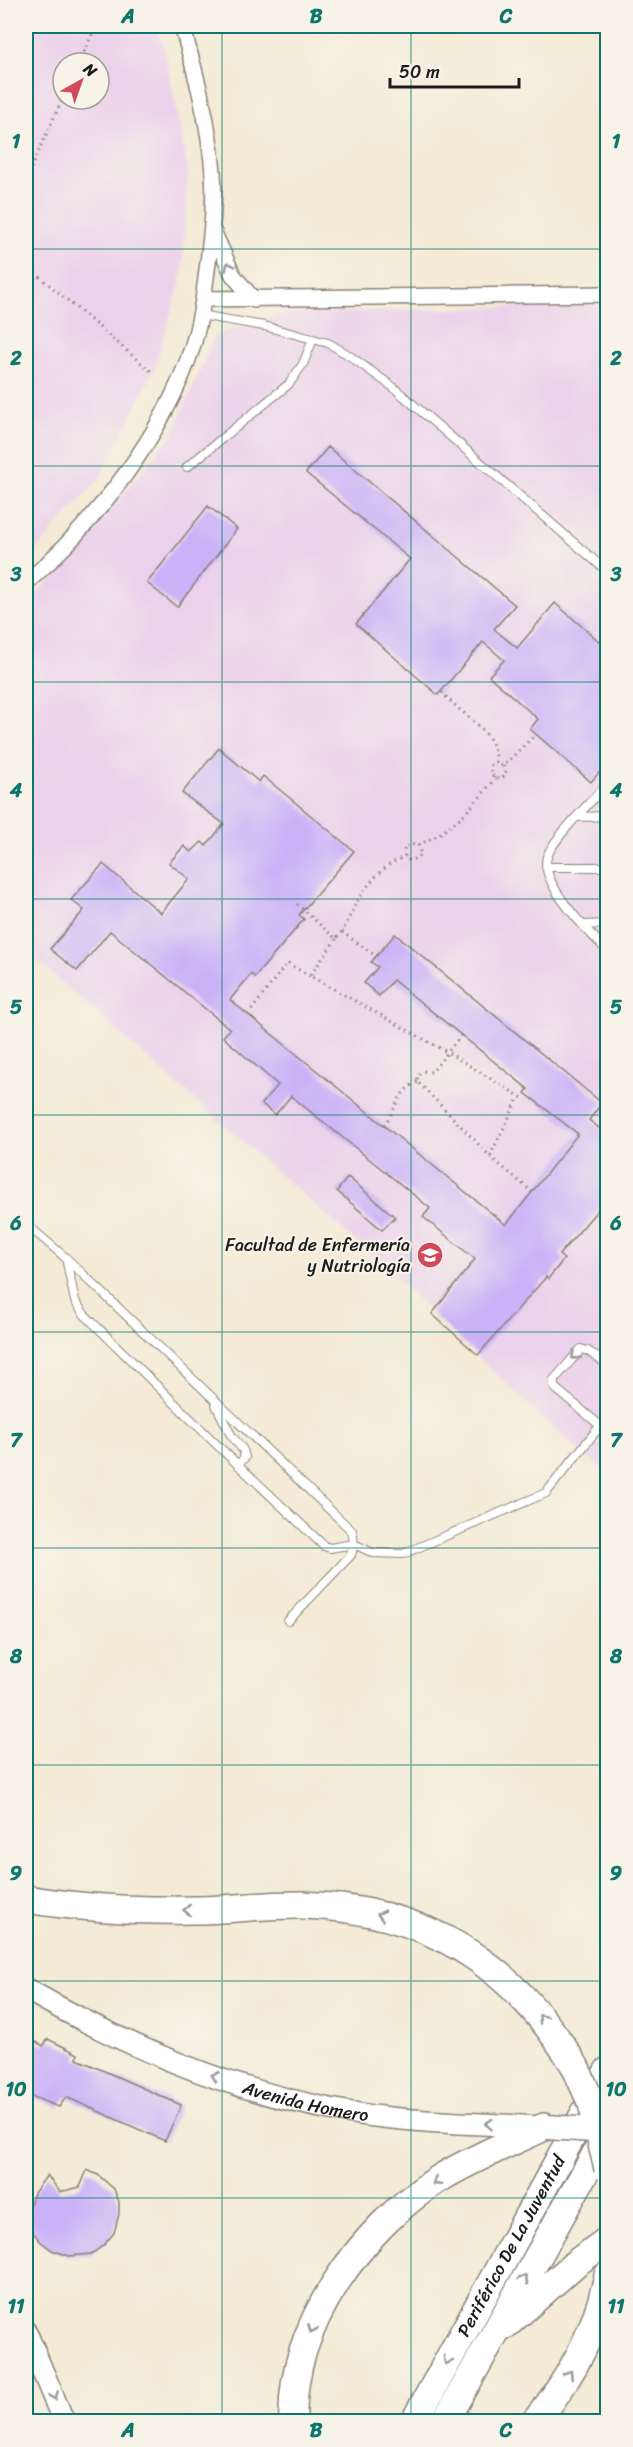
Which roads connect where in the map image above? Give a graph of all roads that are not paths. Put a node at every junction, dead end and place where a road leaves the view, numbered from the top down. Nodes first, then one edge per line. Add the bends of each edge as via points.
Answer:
1 (182, 26) edge
2 (212, 228) junction
3 (608, 294) edge
4 (204, 299) junction
5 (254, 300) junction
6 (200, 315) junction
7 (313, 339) junction
8 (187, 467) dead end
9 (608, 572) edge
10 (27, 576) edge
11 (608, 783) edge
12 (608, 816) edge
13 (578, 817) junction
14 (546, 867) junction
15 (608, 867) edge
16 (608, 924) edge
17 (583, 925) junction
18 (608, 951) edge
19 (26, 1224) edge
20 (66, 1258) junction
21 (608, 1365) edge
22 (213, 1398) junction
23 (600, 1426) junction
24 (608, 1432) edge
25 (238, 1465) junction
26 (354, 1544) junction
27 (288, 1621) dead end
28 (26, 1899) edge
29 (26, 1989) edge
30 (608, 2071) edge
31 (545, 2127) junction
32 (608, 2131) edge
33 (608, 2169) edge
34 (608, 2240) edge
35 (608, 2275) edge
36 (26, 2332) edge
37 (489, 2340) junction
38 (64, 2421) edge
39 (293, 2421) edge
40 (414, 2421) edge
41 (445, 2421) edge
42 (535, 2421) edge

1 - 2 street via 200,85 208,130 213,175
2 - 4 street
5 -> 2 street via 233,275
3 - 5 street
4 - 5 street
4 - 6 street
6 - 7 lane
6 - 10 street via 183,372 140,452 79,532 54,558
7 - 8 lane via 289,384
7 - 9 lane via 347,354 386,382
11 - 13 lane
12 - 13 lane
13 - 14 lane via 555,843
14 - 15 lane
14 - 17 lane via 566,905
16 - 17 lane
17 - 18 lane
19 - 20 lane
20 - 22 lane
20 - 25 lane via 75,1301 84,1314
21 -> 23 lane via 581,1349 553,1381 555,1388
22 - 25 lane via 243,1450 245,1457
22 - 26 lane via 352,1531
23 - 24 lane
23 - 26 lane via 546,1493 403,1554 373,1553
25 - 26 lane via 324,1546
26 - 27 lane via 351,1555
33 -> 28 highway, bridge via 592,2104 555,2033 506,1980 449,1939 361,1910 310,1905 154,1911
31 -> 29 main road, Avenida Homero via 426,2121 302,2102 183,2066 103,2031
30 -> 40 highway, Periférico De La Juventud
31 - 32 main road, Avenida Homero, bridge
31 -> 39 highway via 438,2180 404,2205 370,2238 341,2273 306,2342 297,2375
37 -> 32 highway, Periférico De La Juventud
34 - 37 highway
42 -> 35 highway via 584,2351
36 -> 38 main road
37 - 41 highway, Periférico De La Juventud

